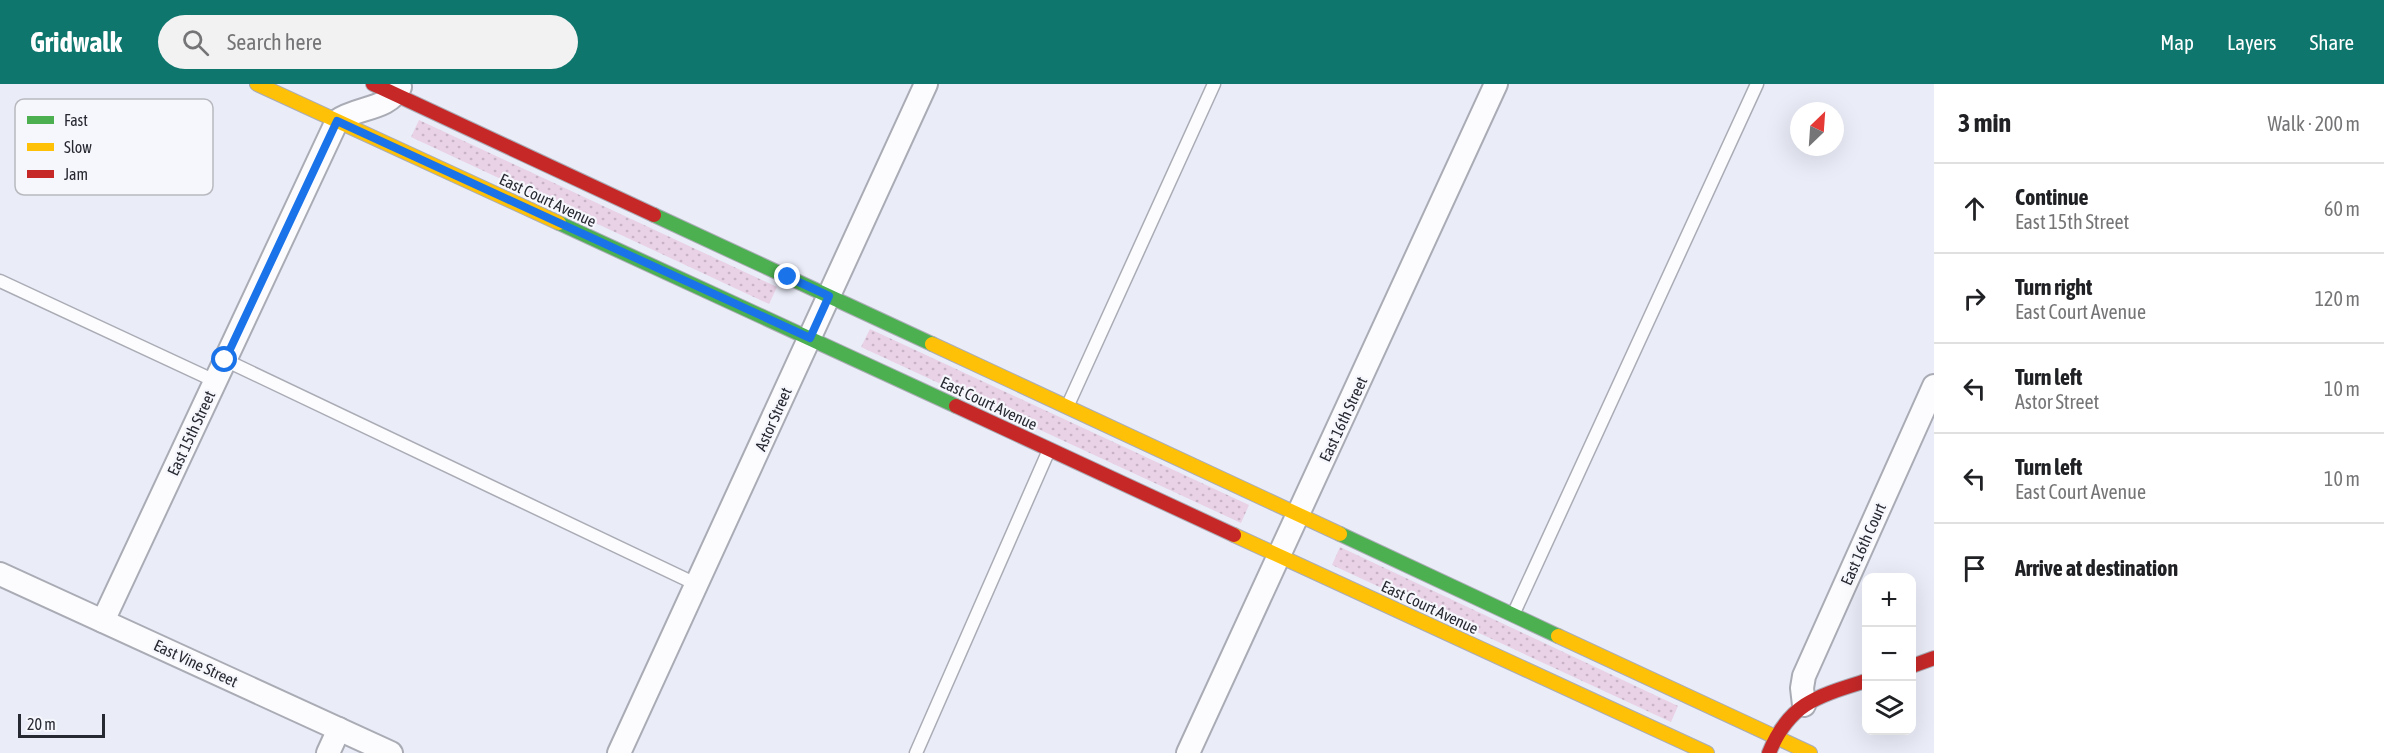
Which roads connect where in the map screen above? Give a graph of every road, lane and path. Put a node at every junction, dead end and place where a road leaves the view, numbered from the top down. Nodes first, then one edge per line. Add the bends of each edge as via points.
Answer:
1 (257, 84) edge
2 (373, 84) edge
3 (926, 84) edge
4 (1214, 84) edge
5 (1496, 84) edge
6 (1756, 84) edge
7 (399, 90) edge
8 (337, 121) junction
9 (0, 281) edge
10 (829, 296) junction
11 (810, 338) junction
12 (220, 370) junction
13 (1934, 386) edge
14 (1066, 408) junction
15 (1049, 449) junction
16 (1298, 516) junction
17 (1279, 555) junction
18 (0, 574) edge
19 (698, 585) junction
20 (1513, 616) junction
21 (104, 621) junction
22 (1934, 658) edge
23 (1916, 664) edge
24 (1862, 682) edge
25 (1804, 705) junction
26 (339, 729) junction
27 (1776, 737) junction
28 (328, 753) edge
29 (391, 753) edge
30 (619, 753) edge
31 (916, 753) edge
32 (1188, 753) edge
33 (1707, 753) edge
34 (1769, 753) edge
35 (1810, 753) edge

1 - 8 street, East Court Avenue
2 - 7 street, East Court Avenue
3 - 10 street, Astor Street
4 - 14 lane
5 - 16 street, East 16th Street
6 - 20 lane
7 - 8 street via 389,101
7 - 10 street, East Court Avenue
8 - 11 street, East Court Avenue
8 - 12 street, East 15th Street
9 - 12 lane
10 - 11 street, Astor Street
10 - 14 street, East Court Avenue
11 - 15 street, East Court Avenue
11 - 19 street, Astor Street
12 - 19 lane
12 - 21 street, East 15th Street
13 - 25 street, East 16th Court via 1804,676
14 - 16 street, East Court Avenue
15 - 17 street, East Court Avenue
15 - 31 lane
16 - 17 street, East 16th Street
16 - 20 street, East Court Avenue
17 - 32 street, East 16th Street
17 - 33 street, East Court Avenue
18 - 21 street, East Vine Street
19 - 30 street, Astor Street
20 - 27 street, East Court Avenue
21 - 26 street, East Vine Street
22 - 23 street
24 - 25 street
25 - 27 street via 1792,713
26 - 28 street
26 - 29 street, East Vine Street
27 - 34 street
27 - 35 street, East Court Avenue

